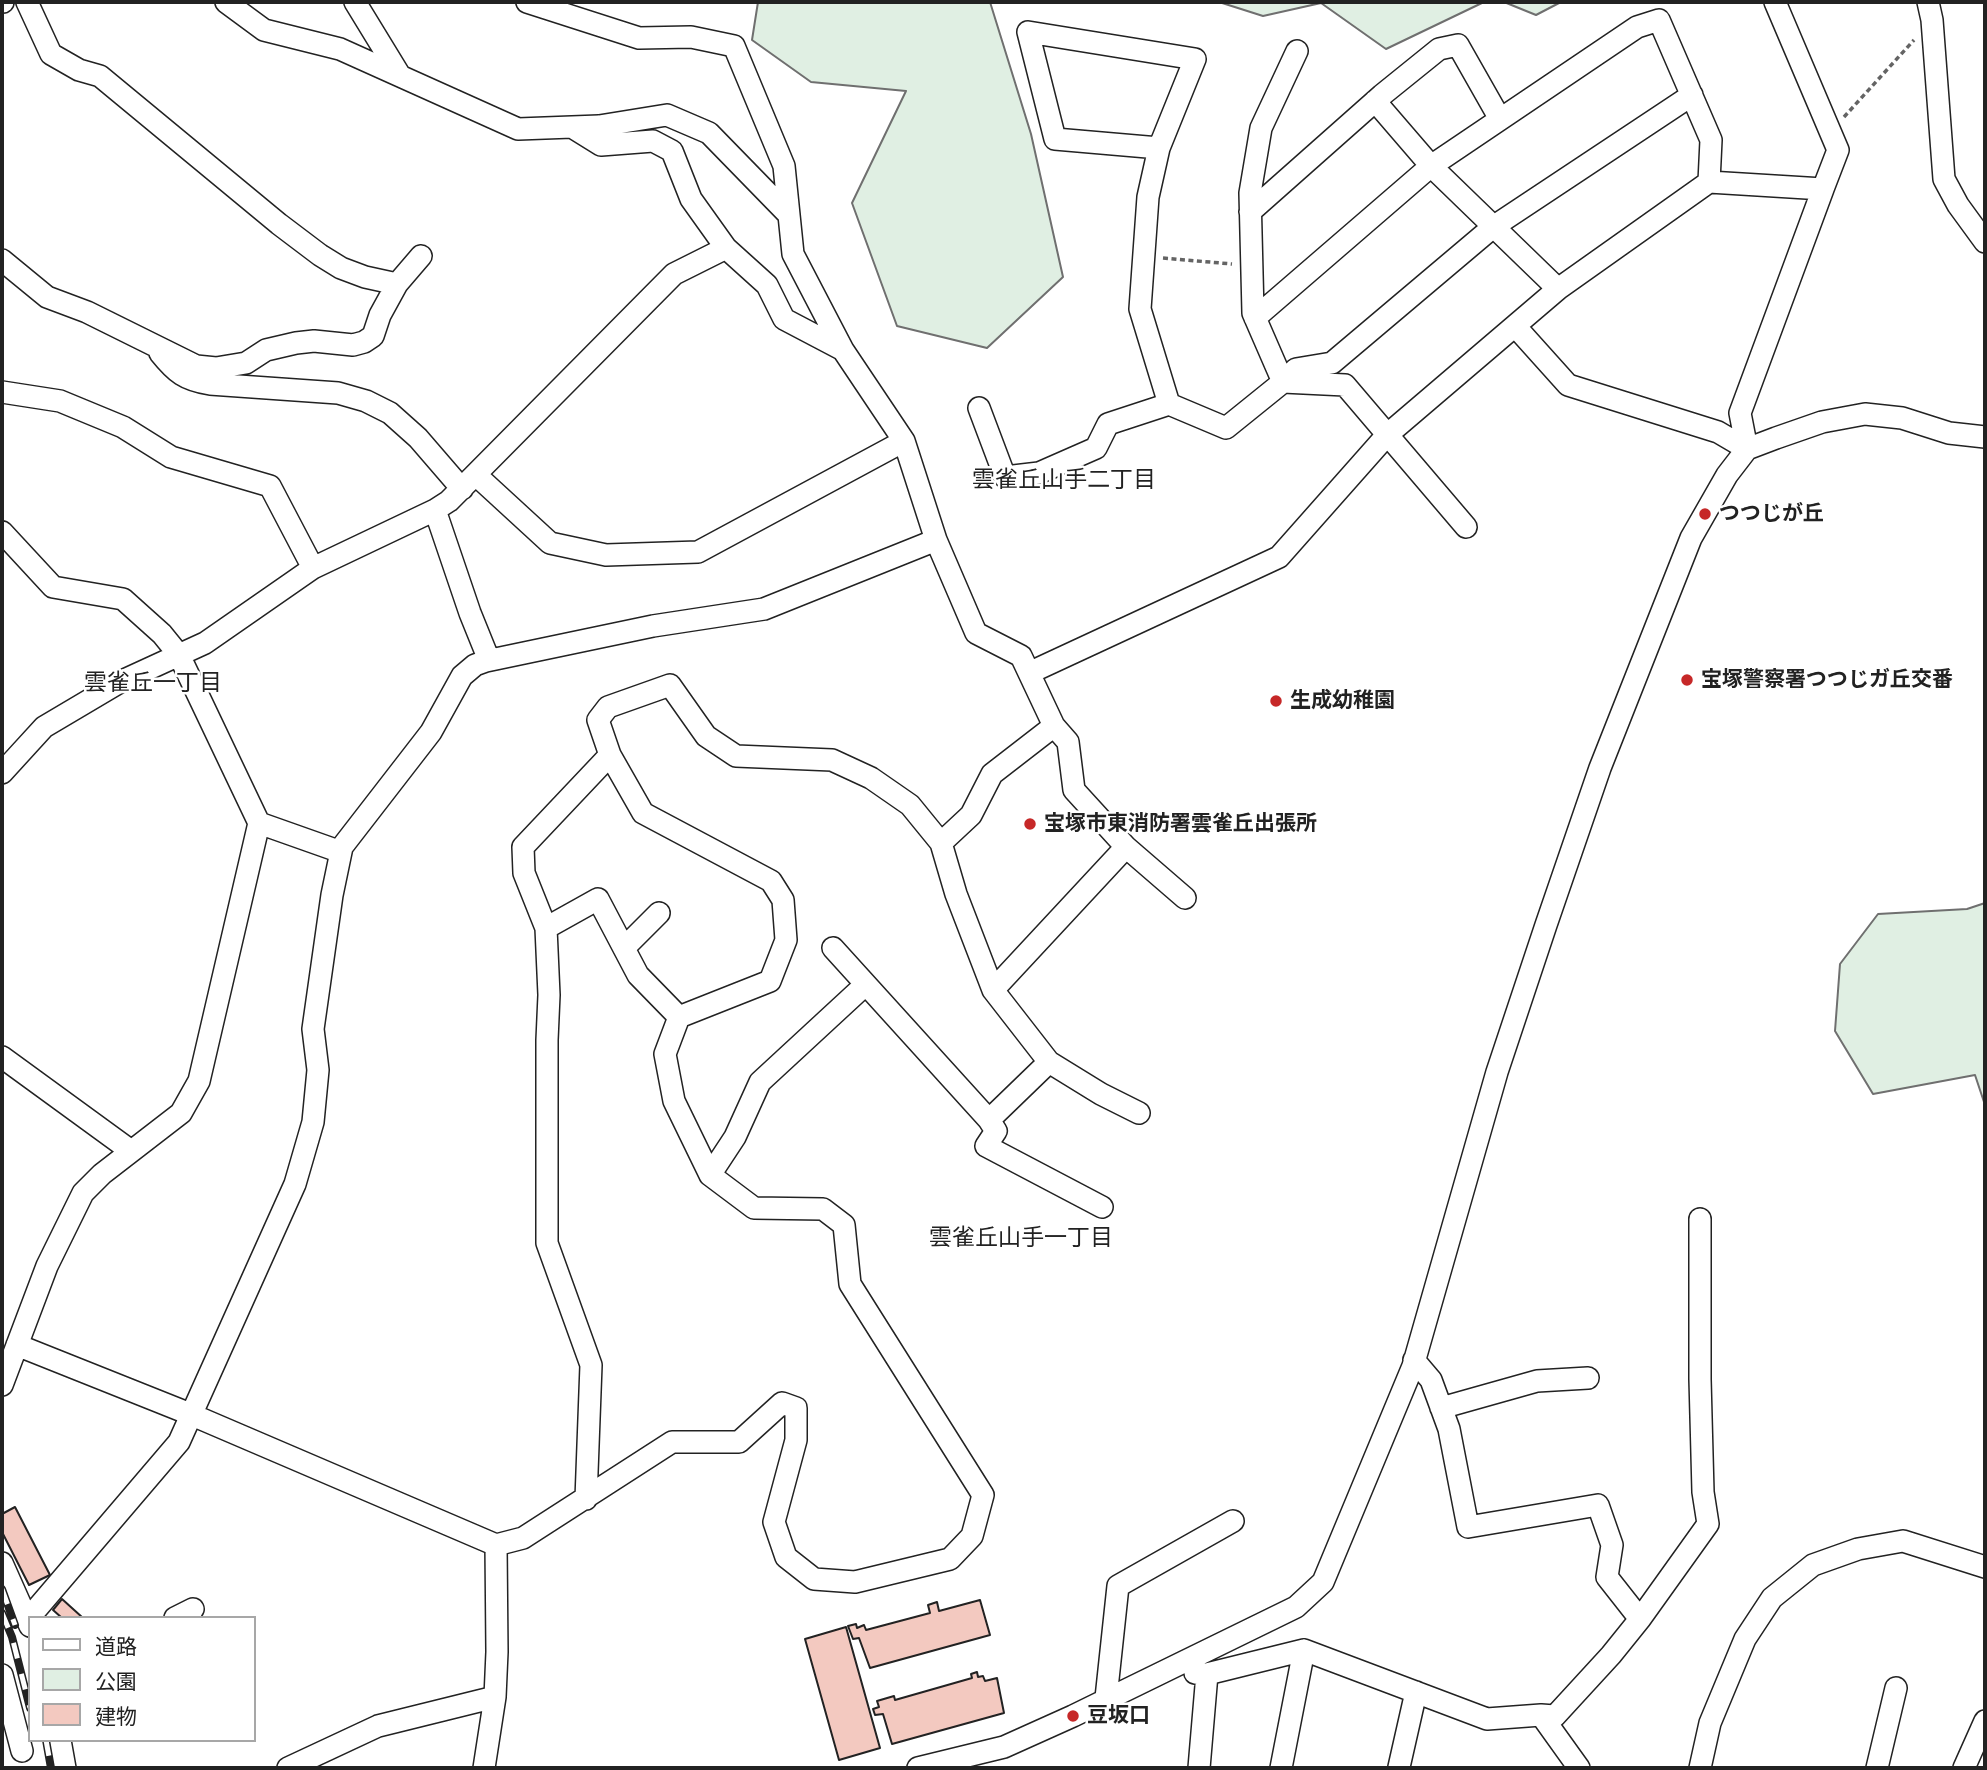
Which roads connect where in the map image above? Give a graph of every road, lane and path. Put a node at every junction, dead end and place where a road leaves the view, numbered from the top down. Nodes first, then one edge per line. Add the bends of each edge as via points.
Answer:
1 (27, 2) edge
2 (226, 2) edge
3 (355, 2) edge
4 (527, 2) edge
5 (1775, 2) edge
6 (1930, 11) edge
7 (1297, 51) dead end
8 (399, 74) junction
9 (1692, 95) junction
10 (1375, 101) junction
11 (1500, 119) junction
12 (572, 127) junction
13 (1830, 132) junction
14 (1159, 148) junction
15 (1431, 166) junction
16 (1709, 182) junction
17 (1823, 190) junction
18 (1251, 212) junction
19 (788, 214) junction
20 (1493, 227) junction
21 (1985, 242) edge
22 (726, 248) junction
23 (421, 256) dead end
24 (1144, 256) junction
25 (2, 260) edge
26 (1252, 265) junction
27 (397, 284) junction
28 (1558, 289) junction
29 (1255, 318) junction
30 (1515, 326) junction
31 (155, 346) junction
32 (843, 350) junction
33 (1283, 382) junction
34 (2, 392) edge
35 (1169, 404) junction
36 (979, 408) dead end
37 (1387, 435) junction
38 (1985, 437) edge
39 (904, 441) junction
40 (1747, 449) junction
41 (469, 482) junction
42 (435, 510) junction
43 (1466, 527) dead end
44 (2, 532) edge
45 (936, 540) junction
46 (313, 568) junction
47 (179, 655) junction
48 (489, 660) junction
49 (1029, 673) junction
50 (1054, 726) junction
51 (610, 755) junction
52 (2, 773) edge
53 (259, 822) junction
54 (941, 843) junction
55 (1126, 847) junction
56 (341, 852) junction
57 (1185, 898) dead end
58 (659, 913) dead end
59 (546, 928) junction
60 (624, 948) junction
61 (833, 948) dead end
62 (865, 985) junction
63 (993, 990) junction
64 (679, 1017) junction
65 (2, 1057) edge
66 (1049, 1062) junction
67 (1139, 1113) dead end
68 (989, 1120) junction
69 (131, 1151) junction
70 (710, 1175) junction
71 (1102, 1207) dead end
72 (1700, 1219) dead end
73 (17, 1345) junction
74 (1414, 1360) junction
75 (1588, 1378) dead end
76 (2, 1385) edge
77 (1441, 1408) junction
78 (190, 1414) junction
79 (586, 1499) junction
80 (1233, 1521) dead end
81 (496, 1545) junction
82 (2, 1563) edge
83 (1985, 1567) edge
84 (34, 1616) edge
85 (1640, 1619) junction
86 (28, 1620) edge
87 (1304, 1650) junction
88 (1164, 1671) junction
89 (1207, 1674) junction
90 (2, 1675) edge
91 (1896, 1688) dead end
92 (1416, 1692) junction
93 (495, 1697) junction
94 (1106, 1698) junction
95 (1541, 1715) junction
96 (1985, 1721) edge
97 (60, 1742) edge
98 (22, 1751) dead end
99 (1399, 1767) edge
100 (65, 1768) edge
101 (288, 1768) edge
102 (484, 1768) edge
103 (918, 1768) edge
104 (1199, 1768) edge
105 (1281, 1768) edge
106 (1578, 1768) edge
107 (1700, 1768) edge
108 (1877, 1768) edge
109 (1964, 1768) edge

1 - 27 street via 51,54 100,76 320,255 341,268
2 - 8 street via 264,30 340,49
3 - 8 street
4 - 19 street via 639,38 691,37 734,46 784,166
5 - 13 street
6 - 13 path
6 - 21 street via 1944,179
7 - 18 street via 1261,128
8 - 12 street via 517,129
9 - 11 street via 1659,20 1637,27
9 - 16 street via 1711,140
9 - 20 street
10 - 11 street via 1439,49 1458,44
10 - 15 street
10 - 18 street
11 - 15 street
12 - 19 street via 667,116 709,133
12 - 22 street via 601,145 653,141 672,151 691,199
13 - 17 street via 1838,150
14 - 14 street via 1195,59 1028,32 1055,139
14 - 24 street via 1148,197
15 - 20 street
15 - 29 street
16 - 17 street
16 - 28 street
17 - 40 street via 1740,413
18 - 26 street
19 - 32 street via 793,254
20 - 28 street
20 - 33 street via 1332,363 1296,369
22 - 32 street via 767,285 784,319
22 - 41 street via 674,274
23 - 27 street
24 - 26 path
24 - 35 street via 1140,309
25 - 31 street via 47,297
26 - 29 street
27 - 31 street via 373,336 353,345 296,343 266,350 246,363 216,368 196,366
28 - 30 street
29 - 33 street
30 - 37 street
30 - 40 street via 1567,385 1718,432
31 - 41 street via 174,371 192,381 338,393 366,401 390,413
32 - 39 street
33 - 35 street via 1226,428
33 - 37 street via 1345,385
34 - 46 street via 60,401 123,426 170,457 270,486
35 - 36 street via 1108,424 1096,448 1085,453 1040,473 1005,477
37 - 43 street
37 - 49 street via 1279,556
38 - 40 street via 1866,414 1822,422
39 - 41 street via 698,552 606,555 550,544
39 - 45 street
40 - 74 street via 1690,538 1600,768 1497,1072
41 - 42 street
42 - 46 street
42 - 48 street
44 - 47 street via 53,587 123,599
45 - 48 street via 764,609 653,626
45 - 49 street via 976,633 1021,656
46 - 47 street
47 - 52 street via 120,682 44,727
47 - 53 street
48 - 56 street via 461,676 431,732
49 - 50 street
50 - 54 street via 992,774 971,815
50 - 55 street via 1068,742 1074,790
51 - 54 street via 598,720 608,707 670,685 706,736 736,756 832,760 871,778 911,805
51 - 59 street via 523,847 524,873
51 - 64 street via 643,813 771,881 783,900 786,940 769,981
53 - 56 street
53 - 69 street via 199,1080 181,1114
54 - 63 street
55 - 57 street
55 - 63 street
56 - 78 street via 313,1029 318,1070 313,1122 295,1184
58 - 60 street
59 - 60 street via 598,899
59 - 79 street via 547,1243 592,1365
60 - 64 street via 638,975
61 - 62 street
62 - 68 street
62 - 70 street via 760,1082 735,1137
63 - 66 street
64 - 70 street via 665,1054 674,1101
65 - 69 street
66 - 67 street
66 - 68 street
68 - 71 street via 996,1131 986,1146
69 - 73 street via 83,1192 47,1266
70 - 79 street via 754,1208 823,1209 844,1225 850,1284 983,1495 972,1536 950,1559 855,1582 814,1579 786,1557 774,1522 796,1440 796,1408 782,1403 739,1442 672,1442
72 - 85 street via 1700,1379 1708,1524
73 - 76 street
73 - 78 street
74 - 77 street via 1431,1380
74 - 88 street via 1324,1582 1296,1607
75 - 77 street via 1538,1381
77 - 85 street via 1468,1527 1598,1505 1612,1545 1607,1577
78 - 81 street
78 - 84 street via 178,1443
79 - 81 street via 523,1538
80 - 94 street via 1118,1586
81 - 93 street
82 - 86 street
83 - 107 street via 1903,1541 1813,1564 1772,1598 1745,1639 1710,1723
85 - 95 street via 1555,1716
87 - 89 street
87 - 92 street
87 - 105 street
88 - 89 street
88 - 94 street
89 - 104 street
90 - 98 street
91 - 108 street
92 - 95 street via 1487,1719
92 - 99 street
93 - 101 street via 378,1726
93 - 102 street
94 - 103 street via 1004,1747
95 - 106 street
96 - 109 street
97 - 100 street

